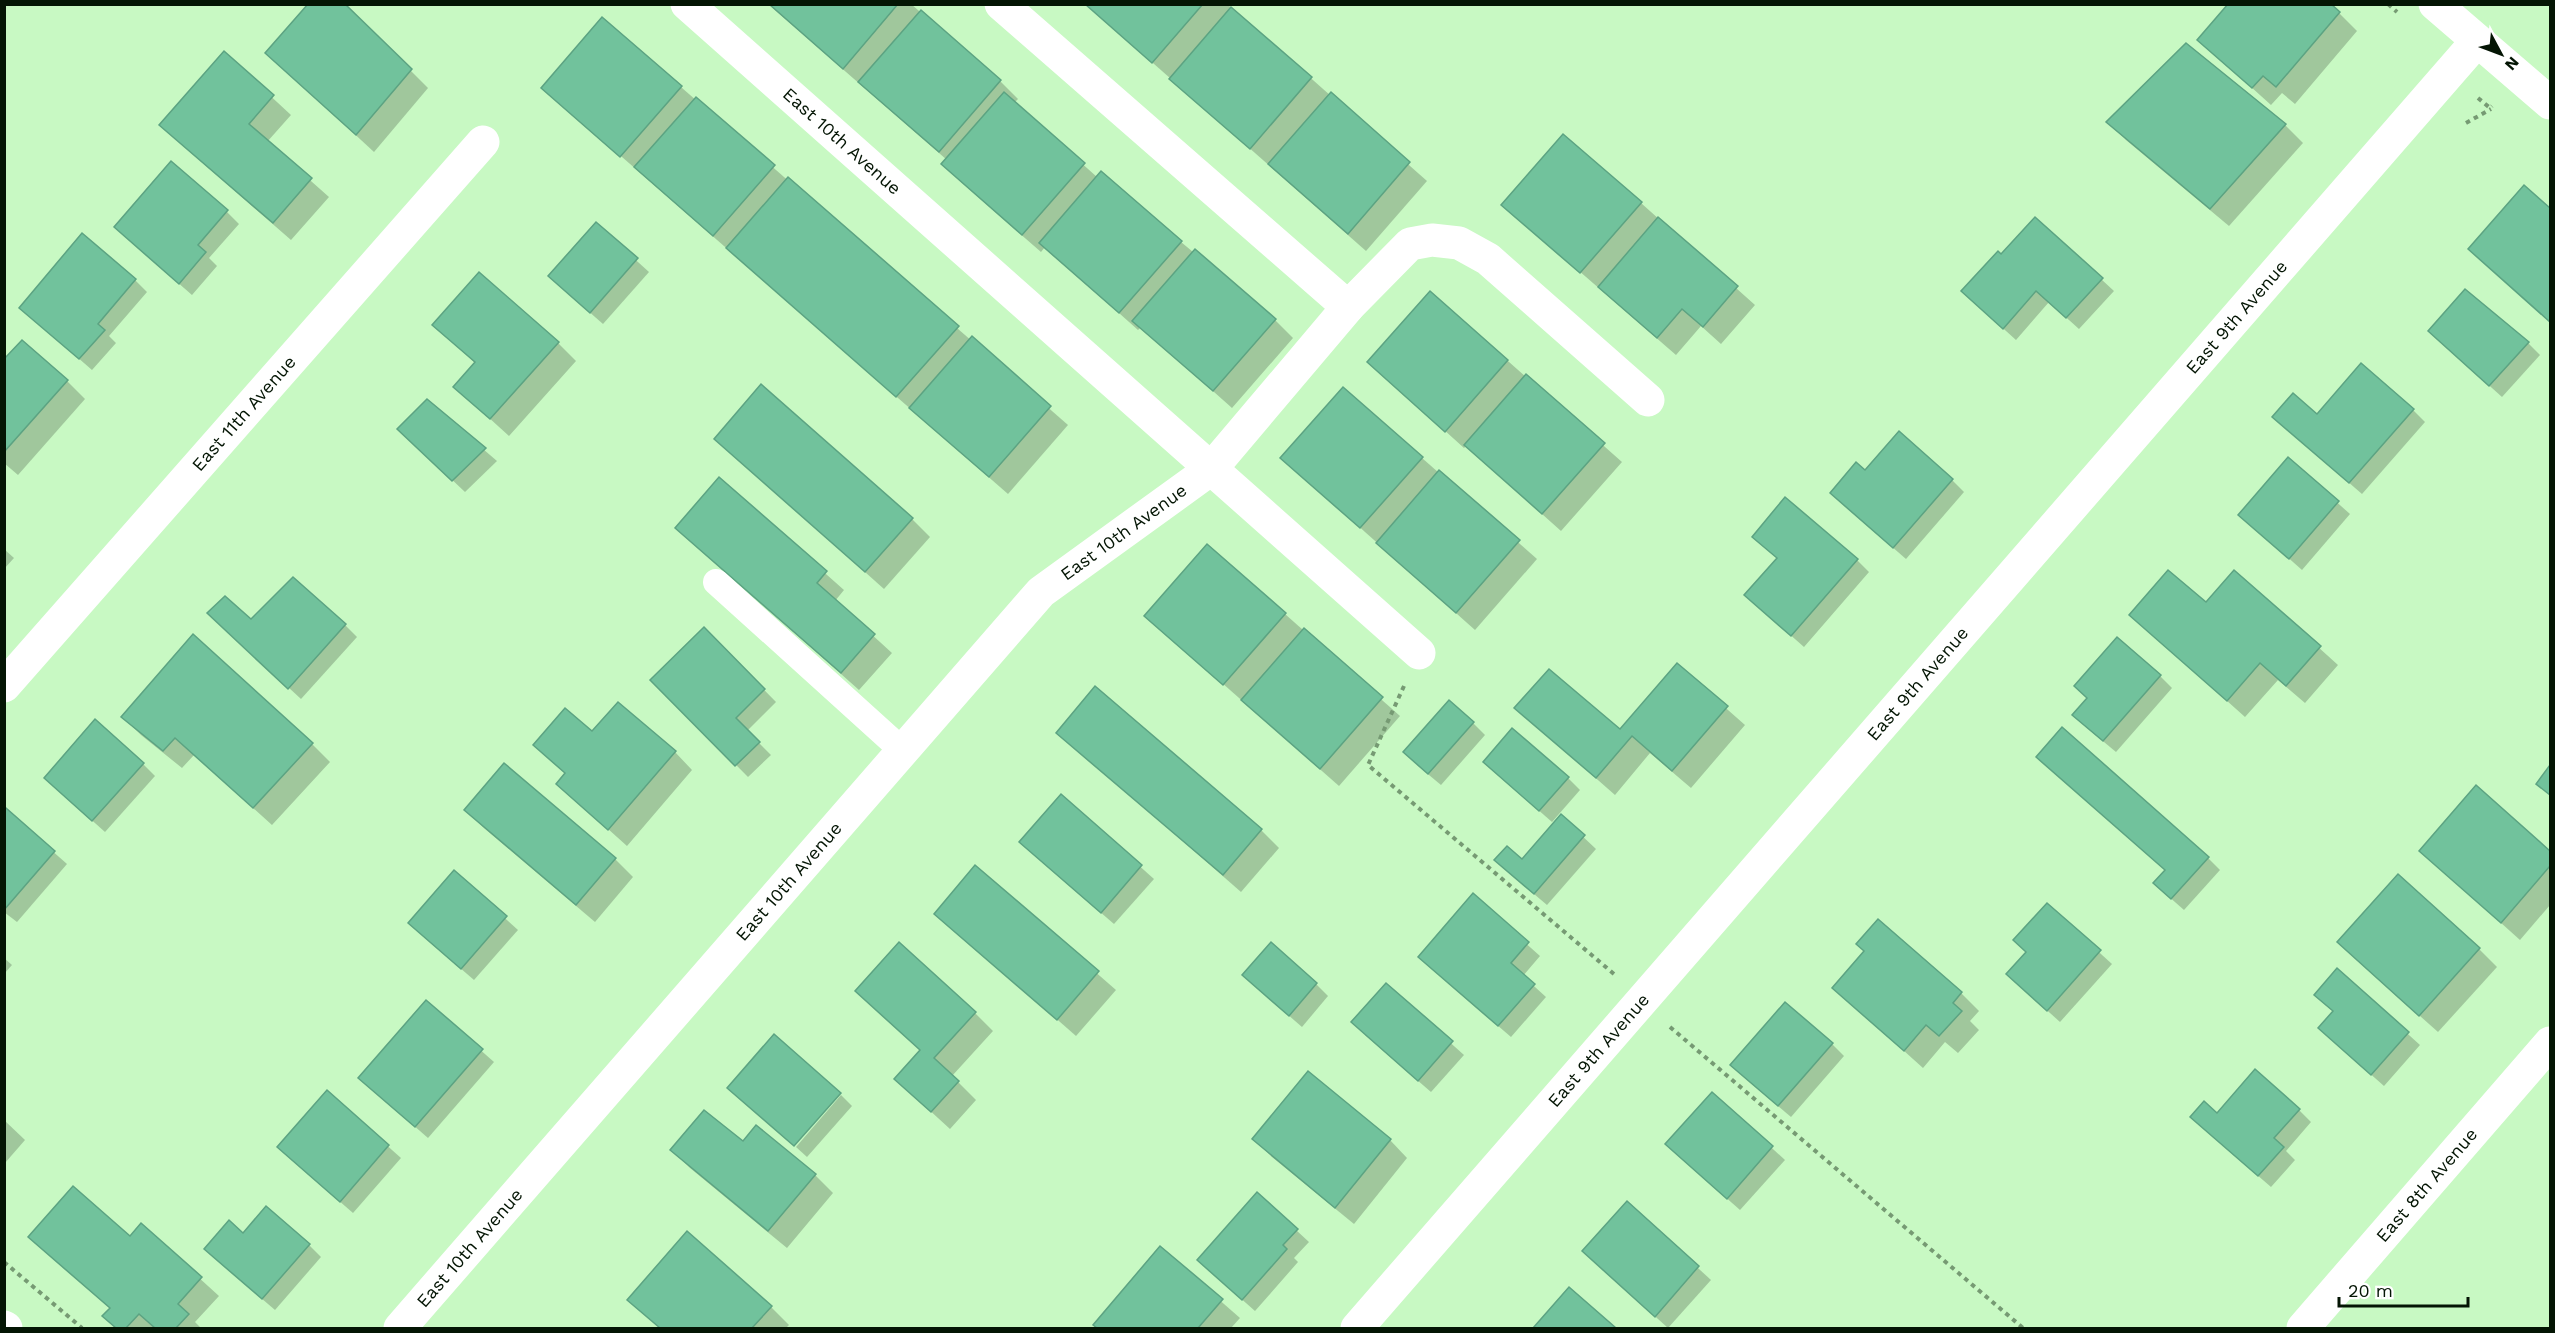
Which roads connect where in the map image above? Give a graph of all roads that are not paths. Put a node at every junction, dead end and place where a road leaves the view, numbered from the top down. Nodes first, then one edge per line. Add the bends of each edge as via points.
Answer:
1 (687, 4) edge
2 (1001, 4) edge
3 (2435, 4) edge
4 (2477, 41) junction
5 (2550, 103) edge
6 (483, 141) dead end
7 (1348, 307) junction
8 (1648, 400) dead end
9 (1211, 470) junction
10 (716, 582) dead end
11 (1419, 653) dead end
12 (4, 686) edge
13 (903, 751) junction
14 (2550, 1043) edge
15 (400, 1329) edge
16 (1357, 1329) edge
17 (2303, 1329) edge

1 - 9 street, East 10th Avenue
2 - 7 street
3 - 4 street
4 - 5 street
4 - 16 street, East 9th Avenue
6 - 12 street, East 11th Avenue
7 - 8 street, East 10th Avenue via 1410,244 1432,240 1459,243 1488,259
7 - 9 street, East 10th Avenue
9 - 11 street, East 10th Avenue
9 - 13 street, East 10th Avenue via 1041,592
10 - 13 lane
13 - 15 street, East 10th Avenue
14 - 17 street, East 8th Avenue

